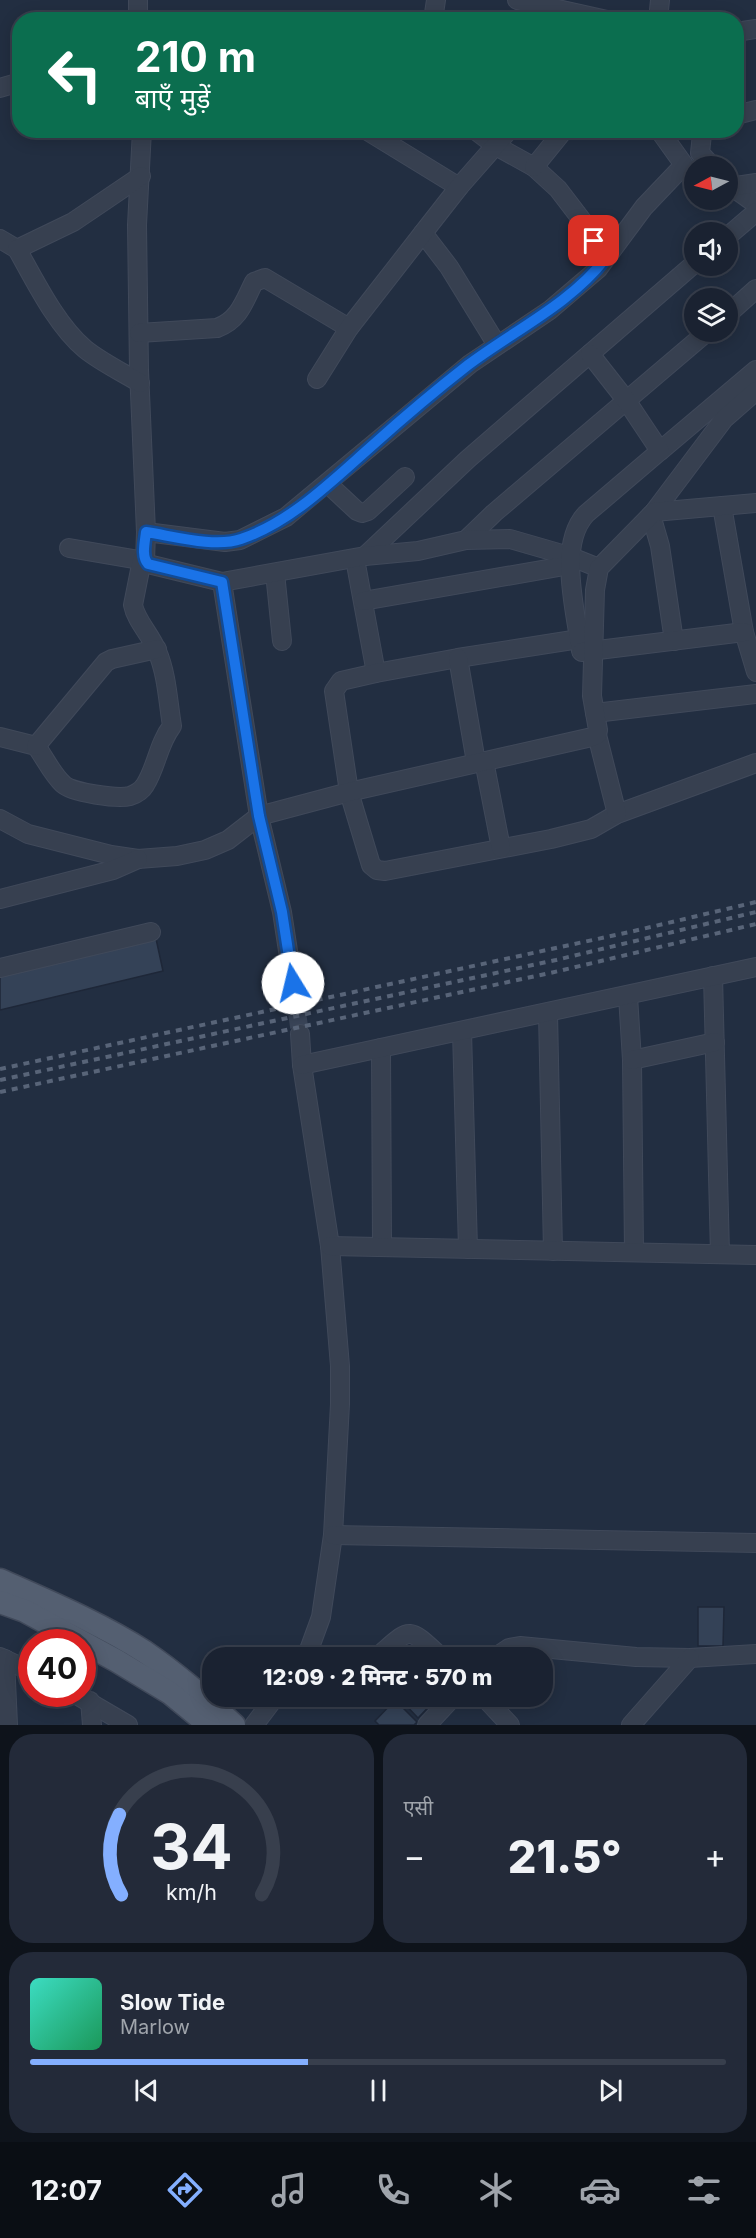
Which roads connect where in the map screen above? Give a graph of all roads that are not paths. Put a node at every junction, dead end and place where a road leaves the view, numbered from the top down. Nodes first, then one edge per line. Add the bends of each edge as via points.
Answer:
1 (517, 0) edge
2 (565, 12) edge
3 (142, 138) edge
4 (379, 138) edge
5 (486, 138) edge
6 (502, 138) edge
7 (558, 138) edge
8 (665, 138) edge
9 (703, 138) edge
10 (496, 146) junction
11 (705, 156) edge
12 (684, 165) joint
13 (534, 168) junction
14 (141, 176) junction
15 (756, 183) edge
16 (738, 184) edge
17 (459, 187) junction
18 (738, 191) edge
19 (756, 204) edge
20 (756, 212) edge
21 (738, 227) edge
22 (423, 232) junction
23 (0, 239) edge
24 (17, 249) junction
25 (605, 259) junction
26 (684, 273) edge
27 (756, 290) edge
28 (738, 305) edge
29 (349, 328) junction
30 (139, 333) junction
31 (695, 342) edge
32 (497, 345) junction
33 (590, 354) junction
34 (756, 370) edge
35 (317, 379) dead end
36 (140, 383) junction
37 (752, 397) edge
38 (626, 400) junction
39 (660, 451) junction
40 (405, 477) dead end
41 (328, 484) junction
42 (756, 503) edge
43 (722, 507) junction
44 (652, 514) junction
45 (146, 532) junction
46 (466, 540) junction
47 (69, 548) dead end
48 (360, 557) junction
49 (143, 560) junction
50 (570, 561) junction
51 (599, 568) junction
52 (275, 573) junction
53 (222, 582) junction
54 (363, 601) junction
55 (744, 632) junction
56 (282, 641) dead end
57 (674, 641) junction
58 (584, 647) junction
59 (157, 649) junction
60 (458, 658) junction
61 (756, 670) edge
62 (376, 673) junction
63 (756, 694) edge
64 (593, 705) junction
65 (597, 735) junction
66 (0, 737) edge
67 (36, 746) junction
68 (480, 761) junction
69 (756, 763) edge
70 (349, 792) junction
71 (617, 814) junction
72 (259, 816) junction
73 (2, 824) edge
74 (501, 848) junction
75 (138, 859) junction
76 (0, 899) edge
77 (151, 932) dead end
78 (756, 967) edge
79 (0, 968) edge
80 (713, 976) junction
81 (293, 983) tunnel mouth
82 (628, 996) junction
83 (548, 1013) junction
84 (462, 1031) junction
85 (300, 1034) tunnel mouth
86 (715, 1042) junction
87 (381, 1048) junction
88 (632, 1060) junction
89 (302, 1065) junction
90 (330, 1246) junction
91 (382, 1247) junction
92 (468, 1249) junction
93 (553, 1251) junction
94 (634, 1252) junction
95 (720, 1254) junction
96 (756, 1255) edge
97 (333, 1535) junction
98 (756, 1543) edge
99 (0, 1580) edge
100 (0, 1602) edge
101 (310, 1647) edge
102 (389, 1647) edge
103 (430, 1647) edge
104 (514, 1647) edge
105 (531, 1647) edge
106 (553, 1649) edge
107 (756, 1654) edge
108 (3, 1658) edge
109 (690, 1658) junction
110 (18, 1665) edge
111 (96, 1705) edge
112 (86, 1707) edge
113 (268, 1707) edge
114 (444, 1707) edge
115 (493, 1707) edge
116 (8, 1725) edge
117 (92, 1725) edge
118 (128, 1725) edge
119 (209, 1725) edge
120 (234, 1725) edge
121 (254, 1725) edge
122 (427, 1725) edge
123 (510, 1725) edge
124 (631, 1725) edge

1 - 2 street
3 - 14 street
4 - 17 street
5 - 10 street
6 - 10 street
7 - 13 street
8 - 12 street
9 - 11 street
10 - 13 street
10 - 17 street
12 - 25 street via 644,207
13 - 25 street via 558,189
14 - 24 street via 73,222
14 - 30 street via 137,225
15 - 16 street
17 - 22 street
18 - 19 street
20 - 21 street
22 - 29 street
22 - 32 street
23 - 24 street
24 - 36 street via 44,297 74,338
25 - 32 street via 550,310
26 - 33 street
27 - 28 street
29 - 30 street via 265,278 254,282 238,315 229,324
29 - 35 street
30 - 36 street
31 - 38 street
32 - 41 street via 408,414
33 - 38 street
33 - 48 street
34 - 39 street
36 - 45 street
37 - 44 street via 724,419
38 - 39 street
38 - 46 street
39 - 50 street via 578,522
40 - 41 street via 362,513
41 - 45 street via 286,517 240,540 211,542
42 - 43 street
43 - 44 street
43 - 55 street
44 - 51 street
44 - 57 street
45 - 49 street
46 - 48 street via 418,551
46 - 50 street via 510,539
47 - 49 street
48 - 52 street
48 - 54 street
49 - 53 street
49 - 59 street via 134,612
50 - 51 street
50 - 54 street
50 - 58 street
51 - 58 street
52 - 53 street
52 - 56 street
53 - 72 street
54 - 62 street
55 - 57 street
55 - 61 street
57 - 58 street
58 - 60 street
58 - 64 street
59 - 67 street via 106,662
59 - 67 street via 172,726 164,736 145,785 137,793 128,797 70,789 61,783
60 - 62 street
60 - 68 street
62 - 70 street via 341,681 334,691
63 - 64 street
64 - 65 street
65 - 68 street
65 - 71 street
66 - 67 street
68 - 70 street
68 - 74 street
69 - 71 street
70 - 72 street
70 - 74 street via 371,865 377,870
71 - 74 street via 591,829
72 - 75 street via 228,840 205,850
72 - 81 street via 282,912
73 - 75 street via 28,834
75 - 76 street via 113,870
77 - 79 street
78 - 80 street
80 - 82 street
80 - 86 street
82 - 83 street
82 - 88 street
83 - 84 street
83 - 93 street
84 - 87 street
84 - 92 street
85 - 89 street
86 - 88 street
86 - 95 street
87 - 89 street
87 - 91 street
88 - 94 street
89 - 90 street
90 - 91 street
90 - 97 street via 340,1366
91 - 92 street
92 - 93 street
93 - 94 street
94 - 95 street
95 - 96 street
97 - 98 street
97 - 101 street via 321,1617
99 - 120 main road via 72,1612 143,1651
100 - 119 main road via 25,1611 117,1661 170,1693
102 - 103 street via 410,1633
104 - 105 street
106 - 109 street
107 - 109 street
108 - 110 street
108 - 116 street
109 - 124 street
111 - 118 street
112 - 117 street
113 - 121 street
114 - 122 street
115 - 123 street

